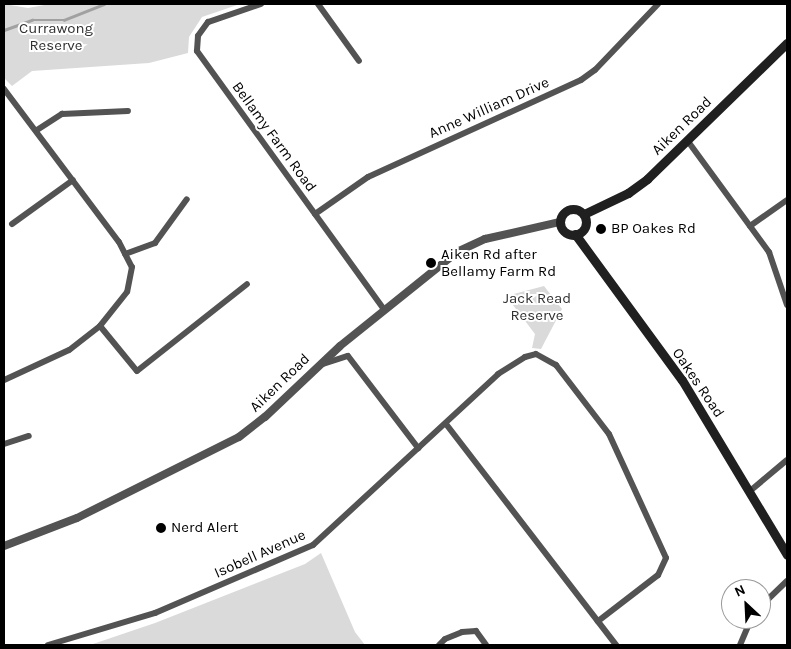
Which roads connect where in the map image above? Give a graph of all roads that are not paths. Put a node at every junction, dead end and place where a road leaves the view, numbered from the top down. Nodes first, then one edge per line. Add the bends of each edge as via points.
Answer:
1 (261, 4) edge
2 (318, 4) edge
3 (658, 4) edge
4 (787, 43) edge
5 (359, 60) dead end
6 (4, 89) edge
7 (128, 111) dead end
8 (37, 130) junction
9 (687, 140) junction
10 (73, 180) junction
11 (187, 199) dead end
12 (787, 200) edge
13 (315, 214) junction
14 (584, 214) junction
15 (560, 222) junction
16 (12, 224) dead end
17 (750, 226) junction
18 (576, 234) junction
19 (125, 254) junction
20 (247, 284) dead end
21 (787, 305) edge
22 (384, 310) junction
23 (100, 326) junction
24 (319, 365) junction
25 (4, 380) edge
26 (446, 424) junction
27 (29, 436) dead end
28 (4, 444) edge
29 (418, 448) junction
30 (787, 460) edge
31 (750, 491) junction
32 (4, 546) edge
33 (787, 555) edge
34 (787, 581) edge
35 (771, 596) edge
36 (598, 621) junction
37 (747, 629) edge
38 (48, 645) edge
39 (439, 645) edge
40 (486, 645) edge
41 (616, 645) edge
42 (740, 645) edge

1 - 13 street, Bellamy Farm Road via 208,22 198,36 197,51
2 - 5 street
3 - 13 street, Anne William Drive via 595,70 581,80 368,177
4 - 9 main road, Aiken Road
6 - 8 street
7 - 8 street via 62,114
8 - 10 street
9 - 14 main road, Aiken Road via 637,187
9 - 17 street
10 - 16 street
10 - 19 street
11 - 19 street via 155,243
12 - 17 street
13 - 22 street, Bellamy Farm Road
14 - 15 main road via 577,209 567,210
14 - 18 main road via 586,226
15 - 18 main road via 564,231
15 - 22 street, Aiken Road via 485,239 465,247
17 - 21 street via 769,252
18 - 31 main road, Oakes Road via 682,380
19 - 23 street via 132,267 127,292
20 - 23 street via 137,371
22 - 24 street, Aiken Road
23 - 25 street via 69,350
24 - 29 street via 348,356
24 - 32 street, Aiken Road via 254,427 224,446 71,522
26 - 29 street, Isobell Avenue
26 - 36 street
26 - 36 street, Isobell Avenue via 498,374 524,357 536,354 556,365 584,400 608,434 666,558 658,575
27 - 28 street
29 - 38 street, Isobell Avenue via 313,545 155,613
30 - 31 street
31 - 33 main road, Oakes Road
34 - 35 street
36 - 41 street
37 - 42 street
39 - 40 street via 462,632 476,631

